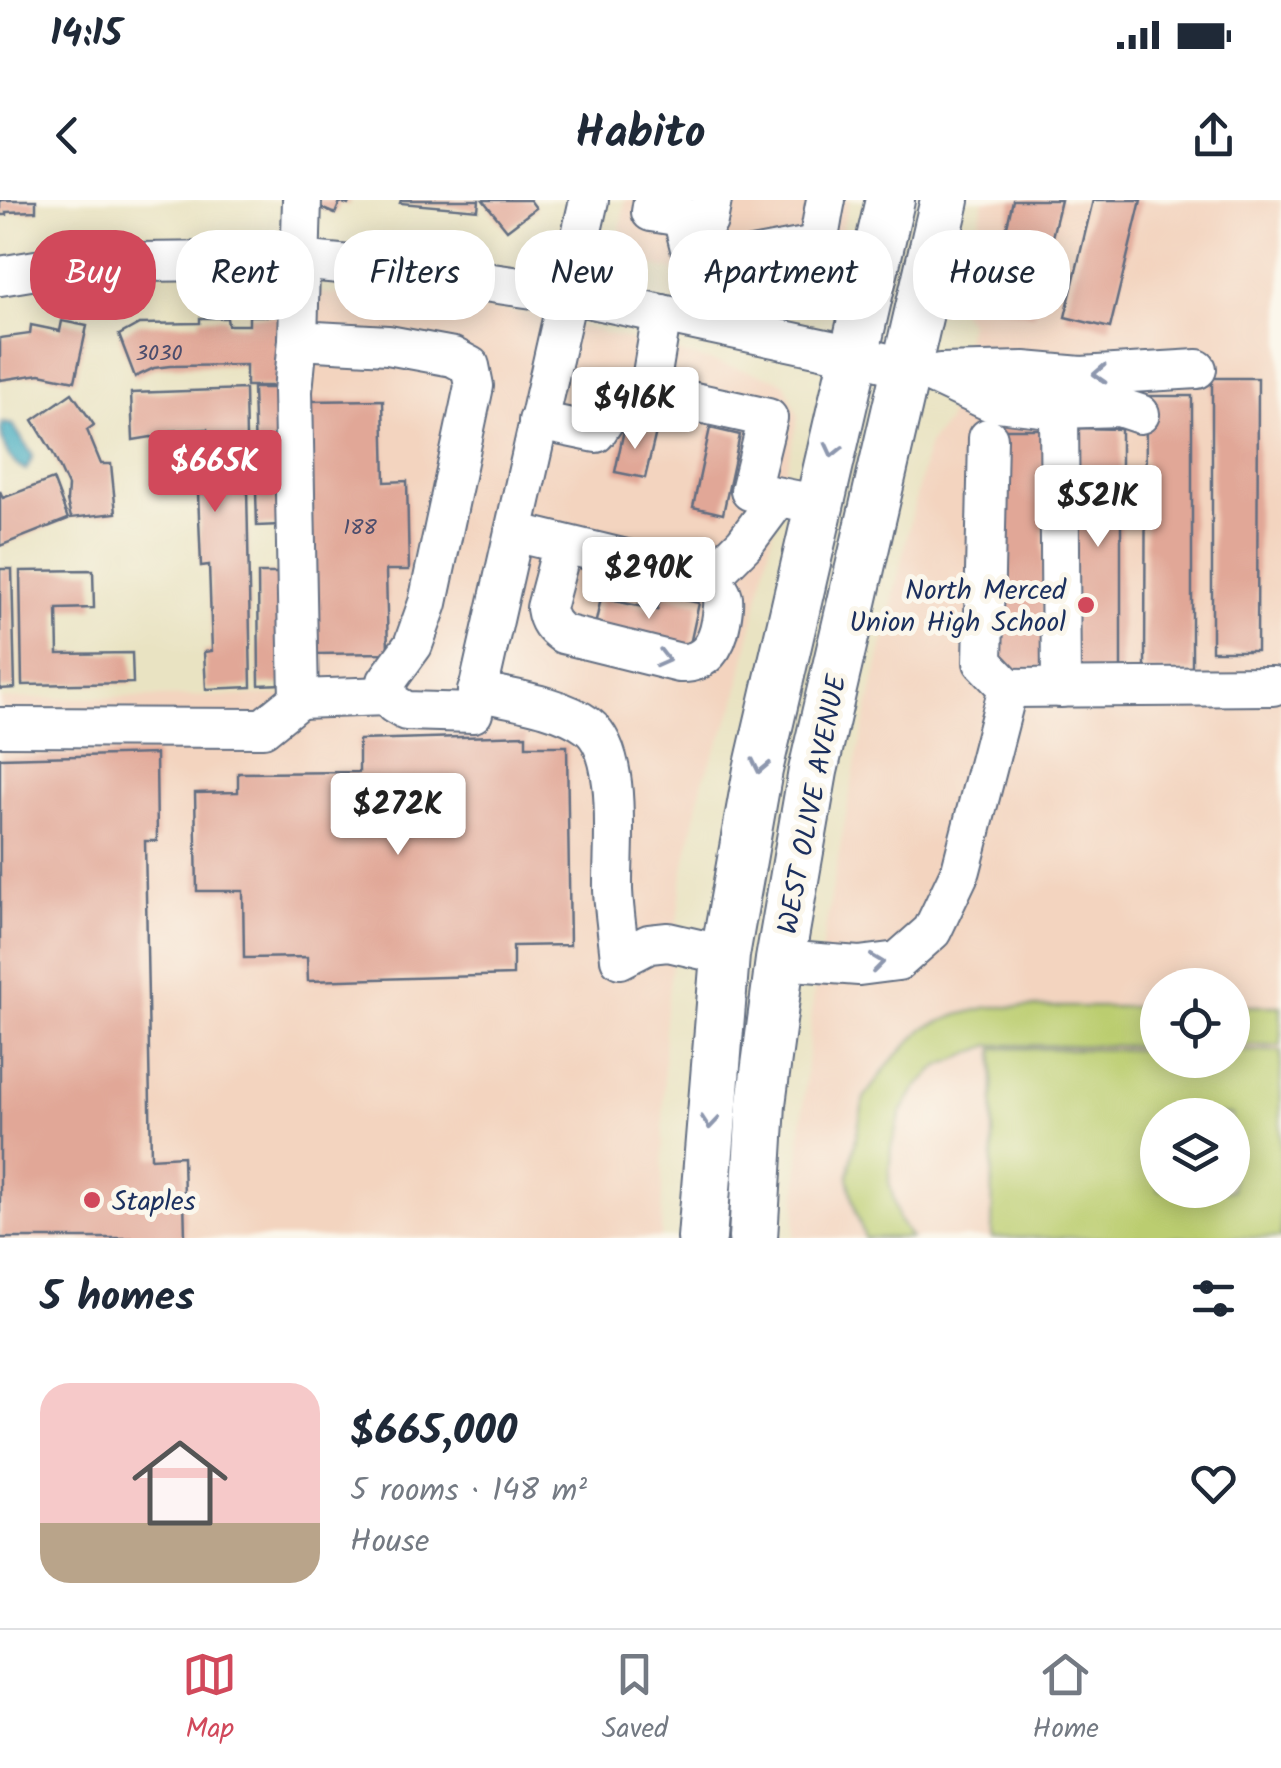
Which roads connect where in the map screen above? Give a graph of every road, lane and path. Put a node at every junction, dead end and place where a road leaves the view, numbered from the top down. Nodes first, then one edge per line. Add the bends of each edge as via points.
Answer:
1 (302, 200) edge
2 (589, 200) edge
3 (826, 200) edge
4 (890, 200) edge
5 (945, 200) edge
6 (682, 206) edge
7 (300, 230) edge
8 (582, 230) edge
9 (176, 262) edge
10 (314, 262) edge
11 (0, 276) edge
12 (515, 286) edge
13 (648, 311) edge
14 (662, 314) junction
15 (298, 320) edge
16 (562, 320) edge
17 (298, 340) junction
18 (854, 354) junction
19 (1197, 369) dead end
20 (919, 370) junction
21 (649, 392) junction
22 (1059, 409) junction
23 (1140, 414) dead end
24 (538, 421) junction
25 (988, 438) dead end
26 (799, 501) junction
27 (514, 532) junction
28 (564, 544) junction
29 (708, 578) junction
30 (1272, 686) dead end
31 (1008, 688) junction
32 (1061, 688) junction
33 (388, 696) junction
34 (299, 699) junction
35 (475, 702) junction
36 (0, 727) edge
37 (725, 955) junction
38 (780, 960) junction
39 (761, 1104) junction
40 (702, 1238) edge
41 (753, 1238) edge

1 - 7 street
2 - 8 street
3 - 6 street via 811,266 795,278 763,279 699,262
4 - 18 main road, WEST OLIVE AVENUE
5 - 20 main road, WEST OLIVE AVENUE
9 - 11 street
10 - 12 street
13 - 14 street
14 - 18 street
14 - 21 street
15 - 17 street
16 - 24 street
17 - 33 street via 388,345 470,366 474,386 428,603 413,646 388,681
17 - 34 street
18 - 20 street
18 -> 26 main road, WEST OLIVE AVENUE
19 -> 20 street via 1081,376
20 - 22 street via 989,401
20 - 38 main road, WEST OLIVE AVENUE via 813,771
21 - 24 street via 612,409 596,433
21 - 26 street via 768,418 750,490
22 - 23 street
22 - 32 street
24 - 27 street
25 - 31 street via 984,662
26 - 29 street
26 -> 37 main road, WEST OLIVE AVENUE
27 - 28 street
27 - 35 street
28 - 29 street
28 -> 29 street via 546,608 554,628 680,663 703,658 720,631 724,600
30 - 32 street
31 - 32 street
38 -> 31 street via 859,966 898,961 932,931 961,870
33 - 34 street
33 - 35 street via 406,711
34 - 36 street via 263,728
35 - 37 street via 563,713 601,742 612,796 620,959 668,942
37 - 39 main road via 744,966 751,981 746,1074
37 -> 40 main road, WEST OLIVE AVENUE
38 - 39 main road, WEST OLIVE AVENUE
39 - 41 main road, WEST OLIVE AVENUE

